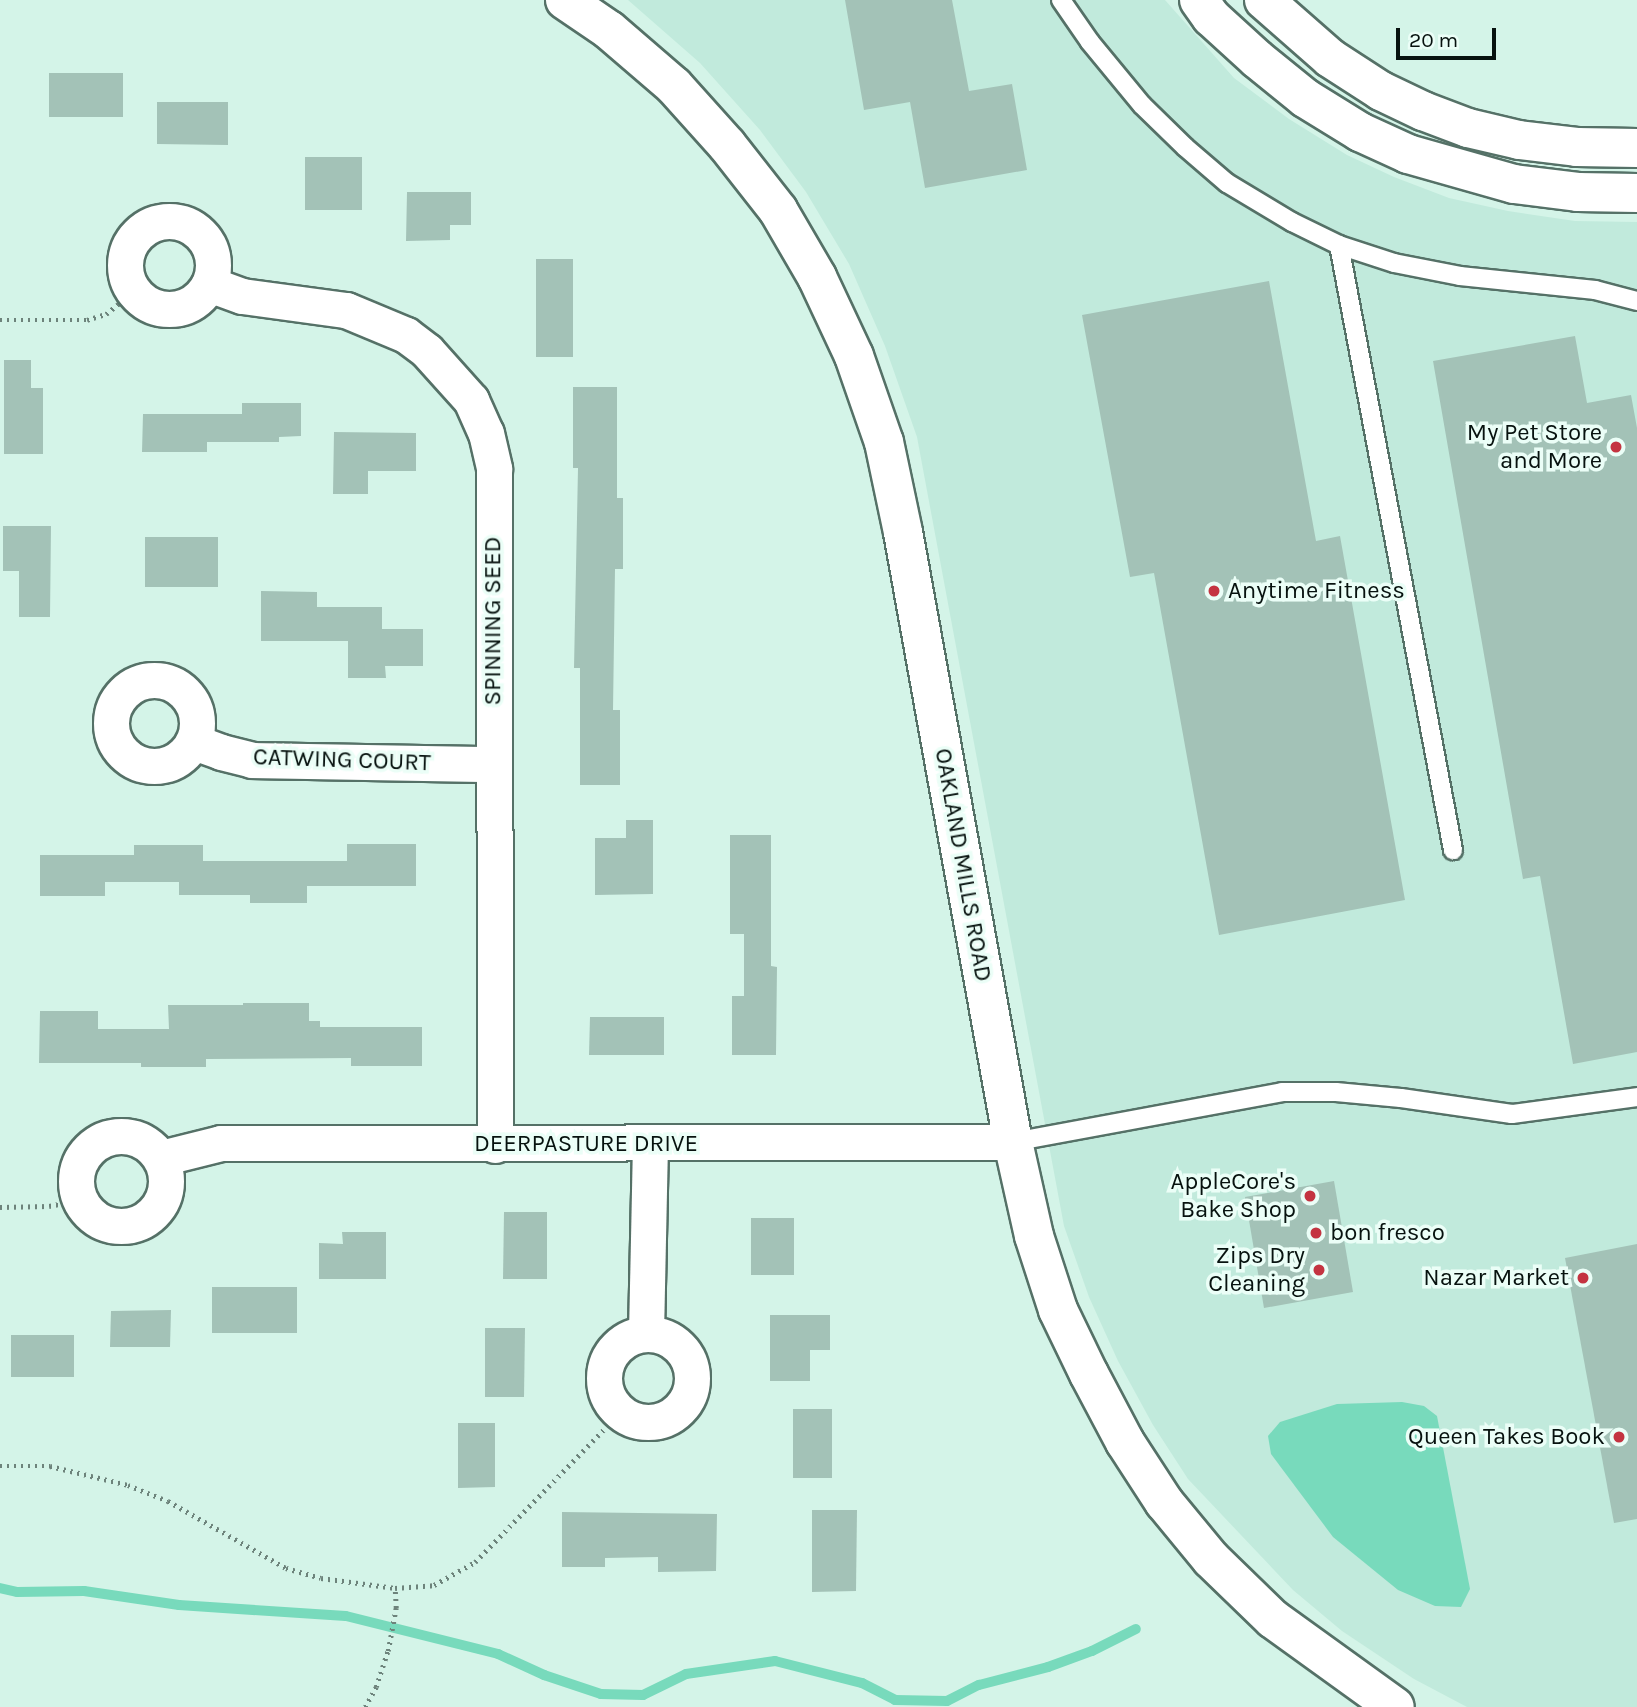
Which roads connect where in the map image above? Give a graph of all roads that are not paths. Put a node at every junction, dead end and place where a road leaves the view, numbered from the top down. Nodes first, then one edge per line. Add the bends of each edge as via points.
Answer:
1 (565, 0) edge
2 (1061, 0) edge
3 (1199, 0) edge
4 (1264, 0) edge
5 (1637, 148) edge
6 (1637, 193) edge
7 (1339, 245) junction
8 (209, 284) junction
9 (1637, 300) edge
10 (194, 741) dead end
11 (493, 764) junction
12 (1453, 850) dead end
13 (1637, 1097) edge
14 (1013, 1142) junction
15 (650, 1144) junction
16 (495, 1145) junction
17 (161, 1158) junction
18 (646, 1334) junction
19 (1395, 1707) edge

1 - 14 street, OAKLAND MILLS ROAD via 609,30 674,86 727,145 784,221 817,277 854,356 884,442 903,532
2 - 7 lane via 1133,94 1185,147 1227,183
3 - 6 street via 1256,59 1304,98 1408,154 1514,184
4 - 5 street via 1330,58 1423,111 1518,140
7 - 9 lane via 1394,263 1460,276 1595,290
7 - 12 lane
8 - 8 street via 211,252 203,236 184,223 164,220 147,226 127,251 125,273 133,292 149,305 182,308
8 - 11 street, SPINNING SEED via 242,296 346,310 381,322 428,351 471,400 486,433 494,469
10 - 11 street, CATWING COURT via 253,760
11 - 16 street, SPINNING SEED
13 - 14 lane via 1512,1114 1336,1091 1282,1092
14 - 15 street, DEERPASTURE DRIVE
14 - 19 street, OAKLAND MILLS ROAD via 1034,1236 1058,1310 1125,1442 1164,1502 1211,1559 1273,1619
15 - 16 street, DEERPASTURE DRIVE
15 - 18 street
16 - 17 street, DEERPASTURE DRIVE via 221,1143
17 - 17 street via 133,1137 99,1141 78,1167 80,1200 107,1224 141,1222 157,1209 165,1192
18 - 18 street via 620,1344 605,1367 609,1400 635,1421 662,1420 677,1411 688,1397 692,1377 684,1353 665,1337

